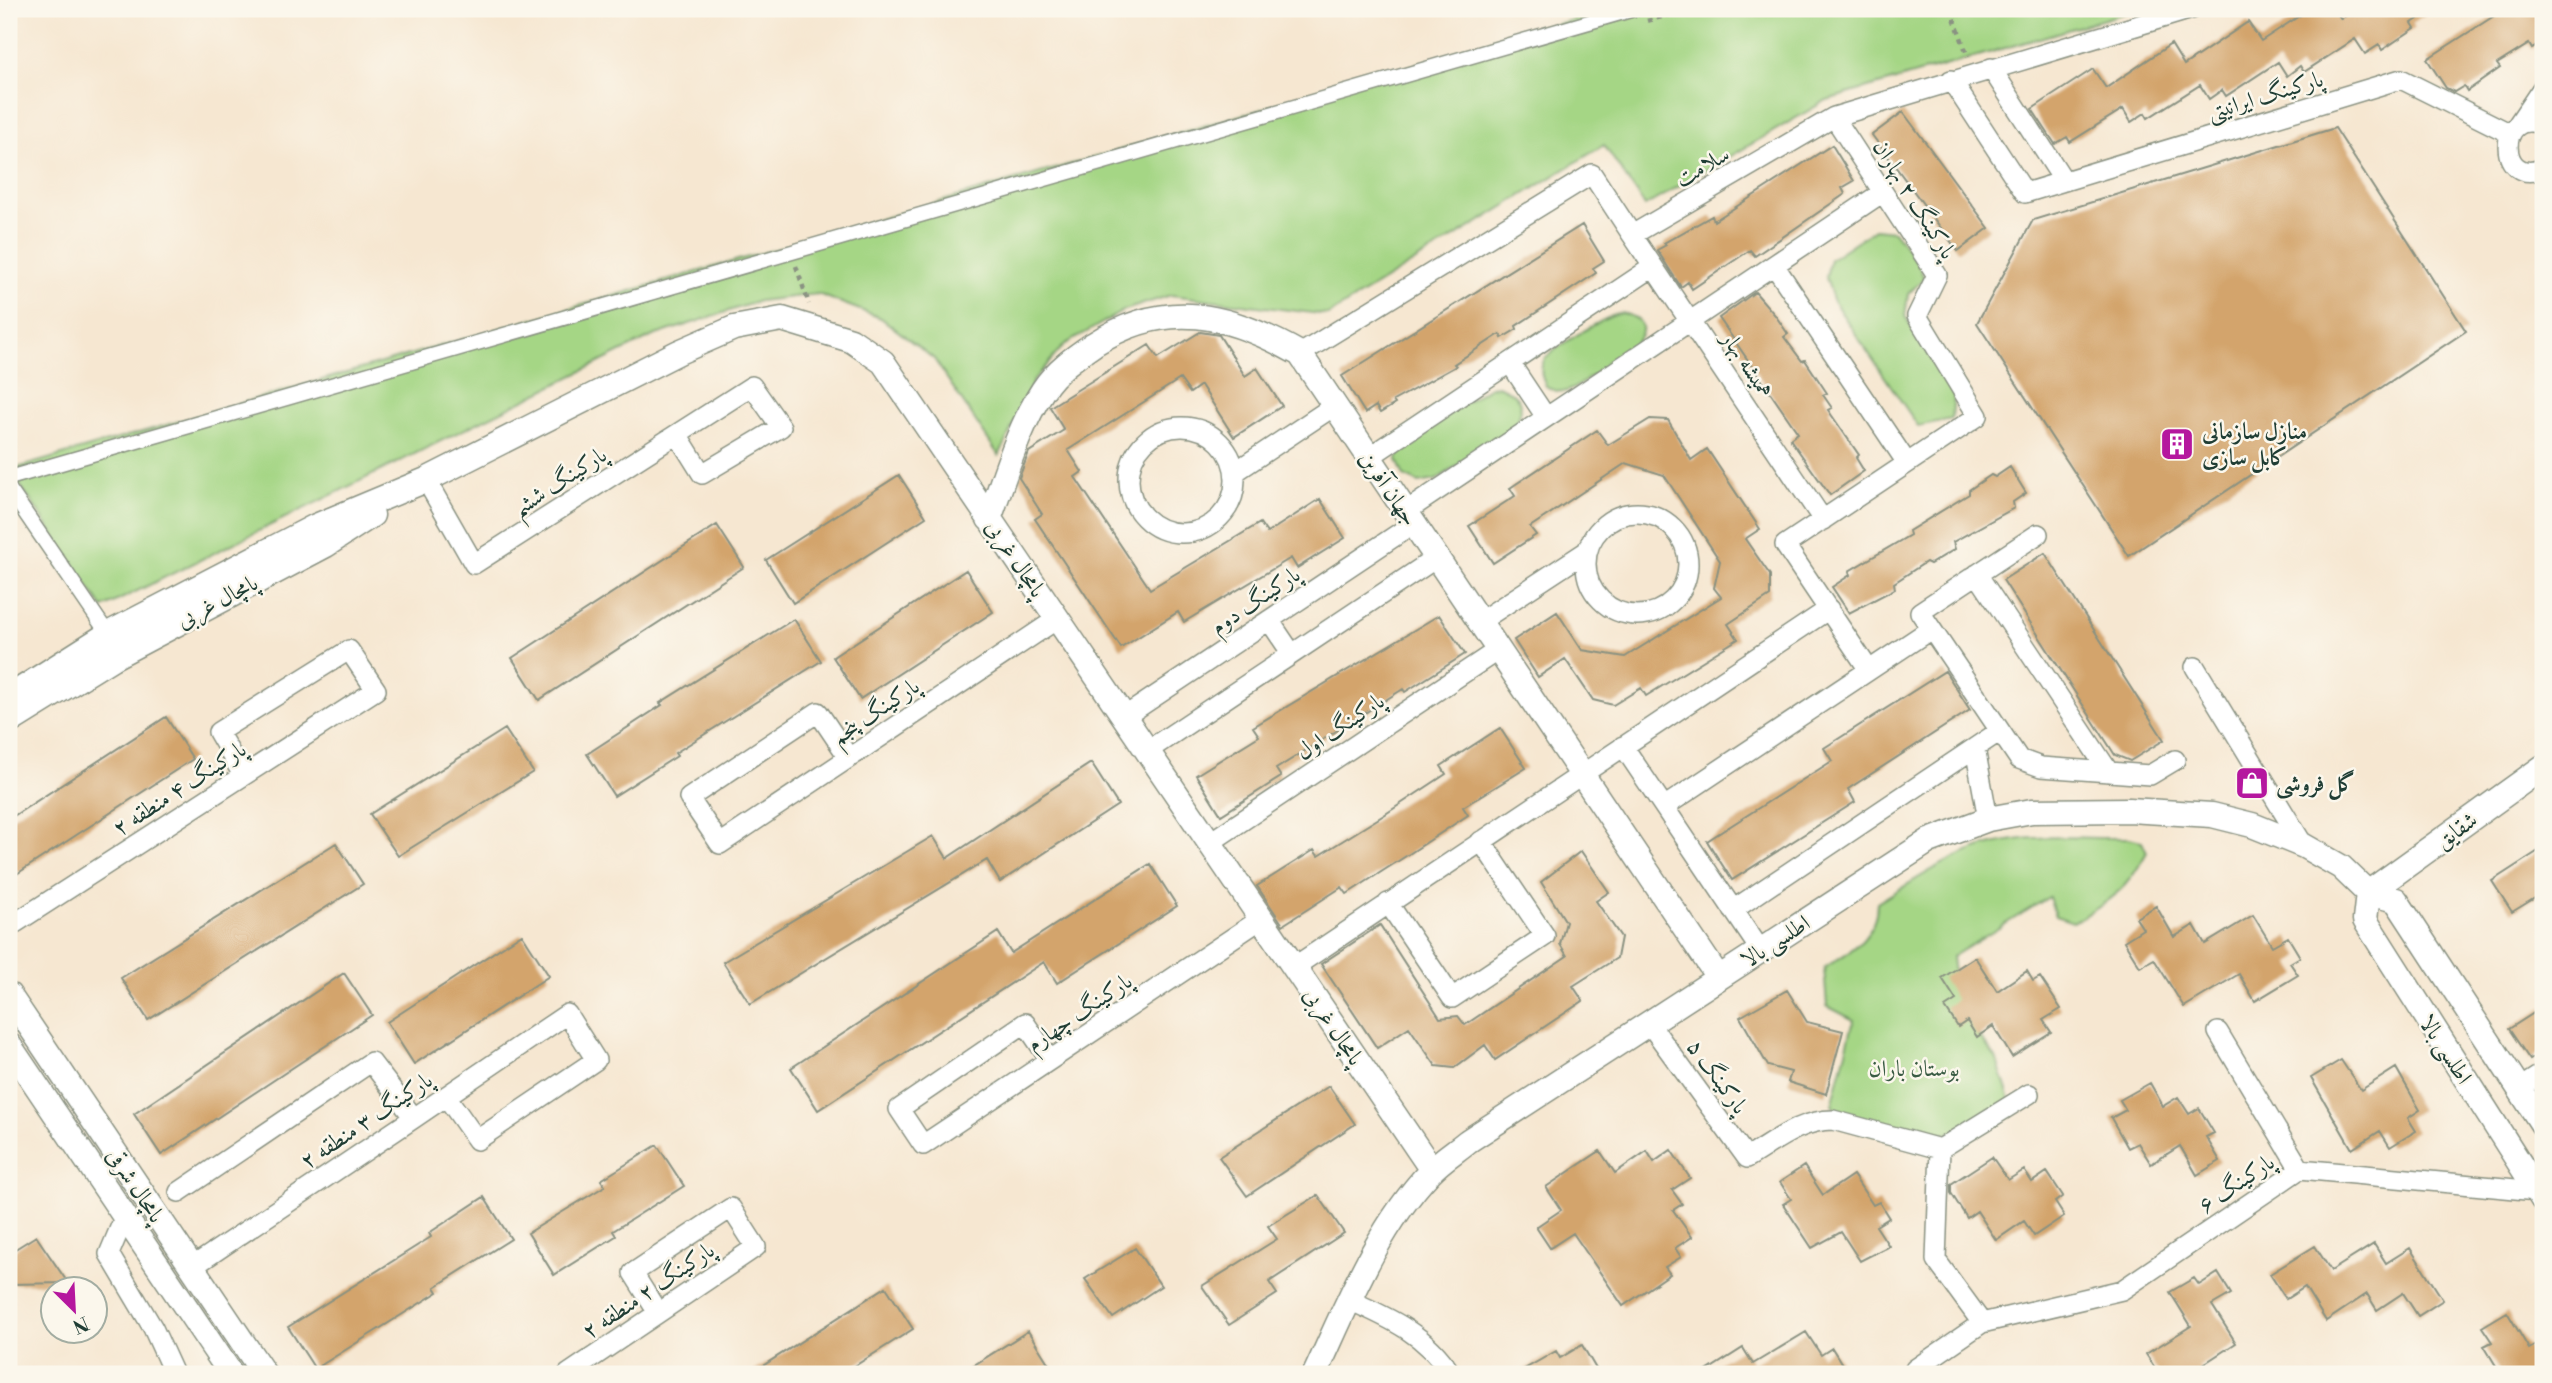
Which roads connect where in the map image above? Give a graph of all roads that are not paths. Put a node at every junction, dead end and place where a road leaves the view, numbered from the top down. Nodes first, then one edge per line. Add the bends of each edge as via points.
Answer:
1 (1634, 9) edge
2 (2192, 9) edge
3 (1990, 68) junction
4 (1951, 80) junction
5 (2543, 88) edge
6 (1834, 117) junction
7 (2543, 125) edge
8 (2513, 130) junction
9 (2543, 168) edge
10 (2064, 181) junction
11 (1883, 192) junction
12 (1632, 235) junction
13 (1774, 265) junction
14 (1653, 267) junction
15 (1690, 321) junction
16 (1300, 354) junction
17 (1510, 363) junction
18 (1334, 405) junction
19 (1546, 417) junction
20 (677, 434) junction
21 (1369, 457) junction
22 (1907, 463) junction
23 (1235, 472) junction
24 (9, 478) edge
25 (426, 480) junction
26 (9, 489) edge
27 (1409, 518) junction
28 (989, 519) junction
29 (1823, 520) junction
30 (2038, 534) dead end
31 (1587, 551) junction
32 (1436, 558) junction
33 (1977, 574) junction
34 (1829, 609) junction
35 (1057, 619) junction
36 (1269, 620) junction
37 (1479, 622) junction
38 (1931, 629) junction
39 (108, 634) junction
40 (1498, 650) junction
41 (1292, 654) junction
42 (2195, 667) dead end
43 (1869, 670) junction
44 (9, 697) edge
45 (1124, 718) junction
46 (9, 722) edge
47 (2000, 731) junction
48 (1623, 746) junction
49 (1975, 748) junction
50 (1147, 751) junction
51 (849, 758) junction
52 (2175, 760) dead end
53 (2543, 767) edge
54 (2109, 772) junction
55 (1581, 774) junction
56 (243, 775) junction
57 (1664, 807) junction
58 (1987, 819) junction
59 (1482, 841) junction
60 (1209, 843) junction
61 (2304, 846) junction
62 (2368, 893) junction
63 (1388, 903) junction
64 (1733, 910) junction
65 (1261, 919) junction
66 (9, 927) edge
67 (1761, 951) junction
68 (1294, 967) junction
69 (1718, 978) junction
70 (9, 995) edge
71 (1649, 1023) junction
72 (2218, 1032) dead end
73 (9, 1045) edge
74 (1051, 1060) junction
75 (2543, 1073) edge
76 (2520, 1088) junction
77 (2029, 1094) dead end
78 (446, 1096) junction
79 (414, 1118) junction
80 (2543, 1125) edge
81 (111, 1146) junction
82 (1940, 1149) junction
83 (87, 1161) junction
84 (2300, 1169) junction
85 (1432, 1170) junction
86 (179, 1192) dead end
87 (2541, 1193) edge
88 (125, 1216) junction
89 (192, 1267) junction
90 (1349, 1300) junction
91 (659, 1313) junction
92 (1982, 1322) junction
93 (174, 1374) edge
94 (231, 1374) edge
95 (264, 1374) edge
96 (568, 1374) edge
97 (1315, 1374) edge
98 (1451, 1374) edge
99 (1913, 1374) edge

1 - 24 street
2 - 3 street, سلامت
3 - 4 street, سلامت
3 - 10 street
4 - 6 street, سلامت
4 - 10 street, پارکینگ ایرانیتی via 2025,193
5 - 8 street
6 - 11 street, پارکینگ ۲ بهاران
6 - 12 street, سلامت
7 - 8 street via 2531,122
8 - 9 street via 2507,150 2515,165 2530,171
8 - 10 street, پارکینگ ایرانیتی via 2401,79
11 - 13 street, پارکینگ دوم
11 - 22 street, پارکینگ ۲ بهاران via 1937,275 1917,316 1978,416
12 - 14 street, همیشه بهار
12 - 16 street via 1592,174
13 - 15 street, پارکینگ دوم
13 - 22 street
14 - 15 street, همیشه بهار
14 - 17 street
15 - 19 street, پارکینگ دوم
15 - 29 street, همیشه بهار
16 - 18 street, جهان آفرین
16 - 28 street, جهان آفرین via 1235,323 1165,315 1141,319 1110,334 1067,362 1043,389
17 - 19 street
17 - 21 street
18 - 21 street, جهان آفرین
18 - 23 street
19 - 27 street, پارکینگ دوم
20 - 20 street, پارکینگ ششم via 752,386 780,427 702,474
20 - 25 street, پارکینگ ششم via 474,564
21 - 27 street, جهان آفرین
22 - 29 street
23 - 23 street via 1220,442 1191,427 1174,427 1157,432 1134,455 1128,488 1143,518 1157,528 1190,533 1206,528 1230,505
25 - 28 street, پامچال غربی via 679,352 734,328 782,319 851,340 883,362
25 - 39 street, پامچال غربی via 316,526
25 - 46 street, پامچال غربی via 326,545 123,651
26 - 39 street
27 - 32 street, جهان آفرین
27 - 36 street, پارکینگ دوم
28 - 35 street, پامچال غربی
29 - 34 street via 1786,545
30 - 33 street
31 - 31 street via 1589,584 1598,598 1627,614 1644,615 1660,609 1683,585 1686,552 1680,537 1654,516 1621,515 1606,523
31 - 37 street
32 - 37 street, جهان آفرین
32 - 41 street
33 - 38 street via 1920,612
33 - 54 street
34 - 43 street
34 - 48 street
35 - 45 street, پامچال غربی
35 - 51 street, پارکینگ پنجم
36 - 41 street
36 - 45 street, پارکینگ دوم
37 - 40 street, جهان آفرین
38 - 43 street
38 - 47 street
39 - 44 street, پامچال غربی
40 - 55 street, جهان آفرین
40 - 60 street, پارکینگ اول
41 - 50 street
42 - 61 street
43 - 57 street
45 - 50 street, پامچال غربی
47 - 49 street
47 - 54 street via 2019,759 2041,767
48 - 55 street
48 - 57 street
49 - 58 street
49 - 64 street
50 - 60 street, پامچال غربی
51 - 51 street, پارکینگ پنجم via 818,712 689,798 720,844
52 - 54 street via 2150,775
53 - 62 street, شقایق
55 - 59 street
55 - 69 street, جهان آفرین
56 - 56 street, پارکینگ ۴ منطقه ۲ via 376,690 349,650 218,732
56 - 66 street, پارکینگ ۴ منطقه ۲
57 - 64 street
58 - 61 street, اطلسی بالا via 2032,811 2212,815
58 - 67 street, اطلسی بالا via 1929,841
59 - 63 street
59 - 63 street via 1545,936 1475,983 1452,998
60 - 65 street, پامچال غربی
61 - 62 street, اطلسی بالا via 2341,867
62 - 76 street, اطلسی بالا via 2396,900
62 - 87 street, اطلسی بالا via 2365,920
63 - 68 street
64 - 67 street
65 - 68 street, پامچال غربی
65 - 74 street, پارکینگ چهارم
67 - 69 street, اطلسی بالا
68 - 85 street, پامچال غربی
69 - 71 street, اطلسی بالا
70 - 81 street, پامچال شرقی
71 - 82 street, پارکینگ ۵ via 1747,1158 1818,1120
71 - 85 street, اطلسی بالا via 1468,1141
72 - 84 street
73 - 83 street, پامچال شرقی
74 - 74 street, پارکینگ چهارم via 923,1145 899,1109 1025,1023
75 - 76 street
76 - 80 street, اطلسی بالا
77 - 82 street
78 - 78 street, پارکینگ ۳ منطقه ۲ via 567,1014 596,1059 477,1140
78 - 79 street, پارکینگ ۳ منطقه ۲
79 - 86 street via 372,1062
79 - 89 street, پارکینگ ۳ منطقه ۲
81 - 83 street
81 - 89 street, پامچال شرقی
82 - 92 street via 1936,1259
83 - 88 street, پامچال شرقی
84 - 87 street, پارکینگ ۶
84 - 92 street, پارکینگ ۶ via 2122,1290
85 - 90 street, اطلسی بالا via 1406,1199
88 - 93 street via 109,1254
88 - 94 street, پامچال شرقی
89 - 95 street, پامچال شرقی
90 - 97 street, اطلسی بالا
90 - 98 street via 1412,1332 1436,1351
91 - 91 street, پارکینگ ۲ منطقه ۲ via 757,1247 730,1208 632,1273
91 - 96 street, پارکینگ ۲ منطقه ۲
92 - 99 street

